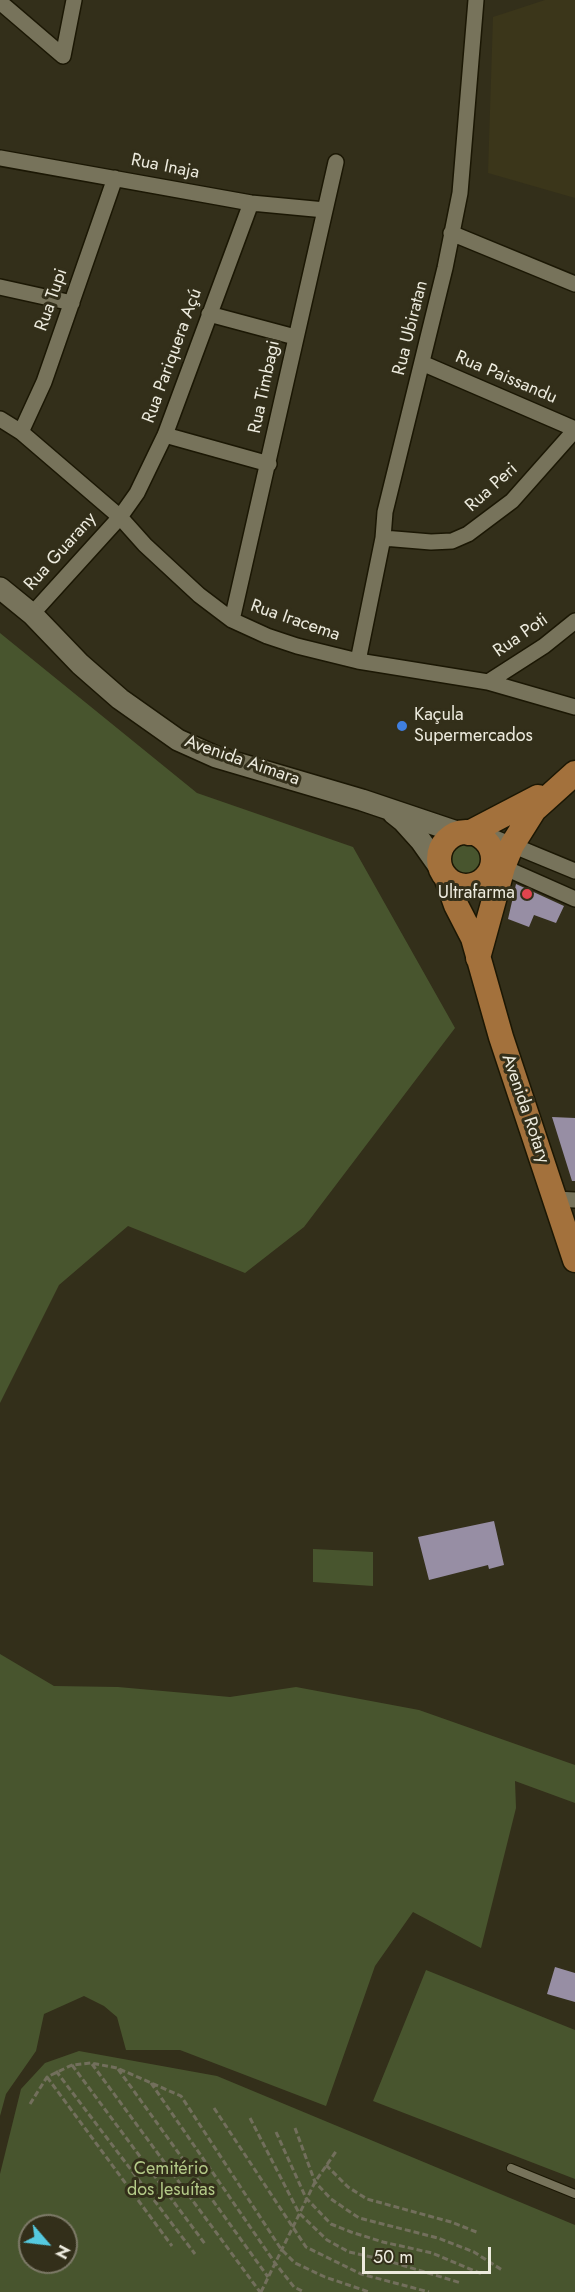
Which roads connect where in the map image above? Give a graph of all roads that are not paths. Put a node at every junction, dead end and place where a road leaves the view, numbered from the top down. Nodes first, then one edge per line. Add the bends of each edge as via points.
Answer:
1 (74, 0) edge
2 (476, 0) edge
3 (0, 2) edge
4 (0, 158) edge
5 (336, 162) dead end
6 (115, 178) junction
7 (251, 203) junction
8 (325, 210) junction
9 (451, 234) junction
10 (575, 284) edge
11 (0, 287) edge
12 (72, 303) junction
13 (209, 314) junction
14 (295, 337) junction
15 (422, 363) junction
16 (0, 419) edge
17 (575, 429) edge
18 (21, 432) junction
19 (165, 435) junction
20 (268, 464) junction
21 (120, 517) junction
22 (382, 538) junction
23 (0, 588) edge
24 (32, 614) junction
25 (232, 620) junction
26 (575, 621) edge
27 (358, 661) junction
28 (488, 682) junction
29 (575, 707) edge
30 (569, 777) edge
31 (386, 807) junction
32 (470, 834) junction
33 (512, 844) junction
34 (503, 867) junction
35 (575, 871) edge
36 (443, 872) junction
37 (575, 899) edge
38 (478, 958) junction
39 (565, 1200) edge
40 (575, 1260) edge
41 (511, 2168) dead end
42 (575, 2194) edge

1 - 3 street via 63,56
2 - 9 street, Rua Ubiratan via 460,193
4 - 6 street, Rua Inaja
5 - 8 street, Rua Timbagi
6 - 7 street, Rua Inaja
6 - 12 street, Rua Tupi
7 - 8 street, Rua Inaja
7 - 13 street, Rua Pariquera Açú
8 - 14 street, Rua Timbagi
9 - 10 street
9 - 15 street, Rua Ubiratan
11 - 12 street
12 - 18 street, Rua Tupi via 44,382
13 - 14 street
13 - 19 street, Rua Pariquera Açú
14 - 20 street, Rua Timbagi
15 - 17 street, Rua Paissandu
15 - 22 street, Rua Ubiratan
16 - 18 street, Rua Iracema
17 - 22 street, Rua Peri via 512,501 468,534 452,541 431,542
18 - 21 street, Rua Iracema
19 - 20 street
19 - 21 street, Rua Pariquera Açú via 137,493
20 - 25 street, Rua Timbagi
21 - 24 street, Rua Guarany
21 - 25 street, Rua Iracema via 199,595
22 - 27 street, Rua Ubiratan
23 - 24 main road, Avenida Aimara
24 - 31 main road, Avenida Aimara via 120,699 178,740 216,757
25 - 27 street, Rua Iracema via 297,646
26 - 28 street, Rua Poti
27 - 28 street, Rua Iracema
28 - 29 street, Rua Iracema
30 - 32 main road
30 - 33 main road via 530,815
31 - 32 main road, Avenida Aimara
31 - 36 main road via 403,821
32 - 33 street
32 - 36 main road via 452,836 440,850
32 - 36 main road via 490,848 489,873 467,886 458,885
33 - 34 main road
33 - 35 street
34 - 37 street
34 - 38 main road
36 - 38 main road, Avenida Rotary
38 - 39 main road, Avenida Rotary via 501,1037
39 - 40 main road, Avenida Rotary
41 - 42 lane

